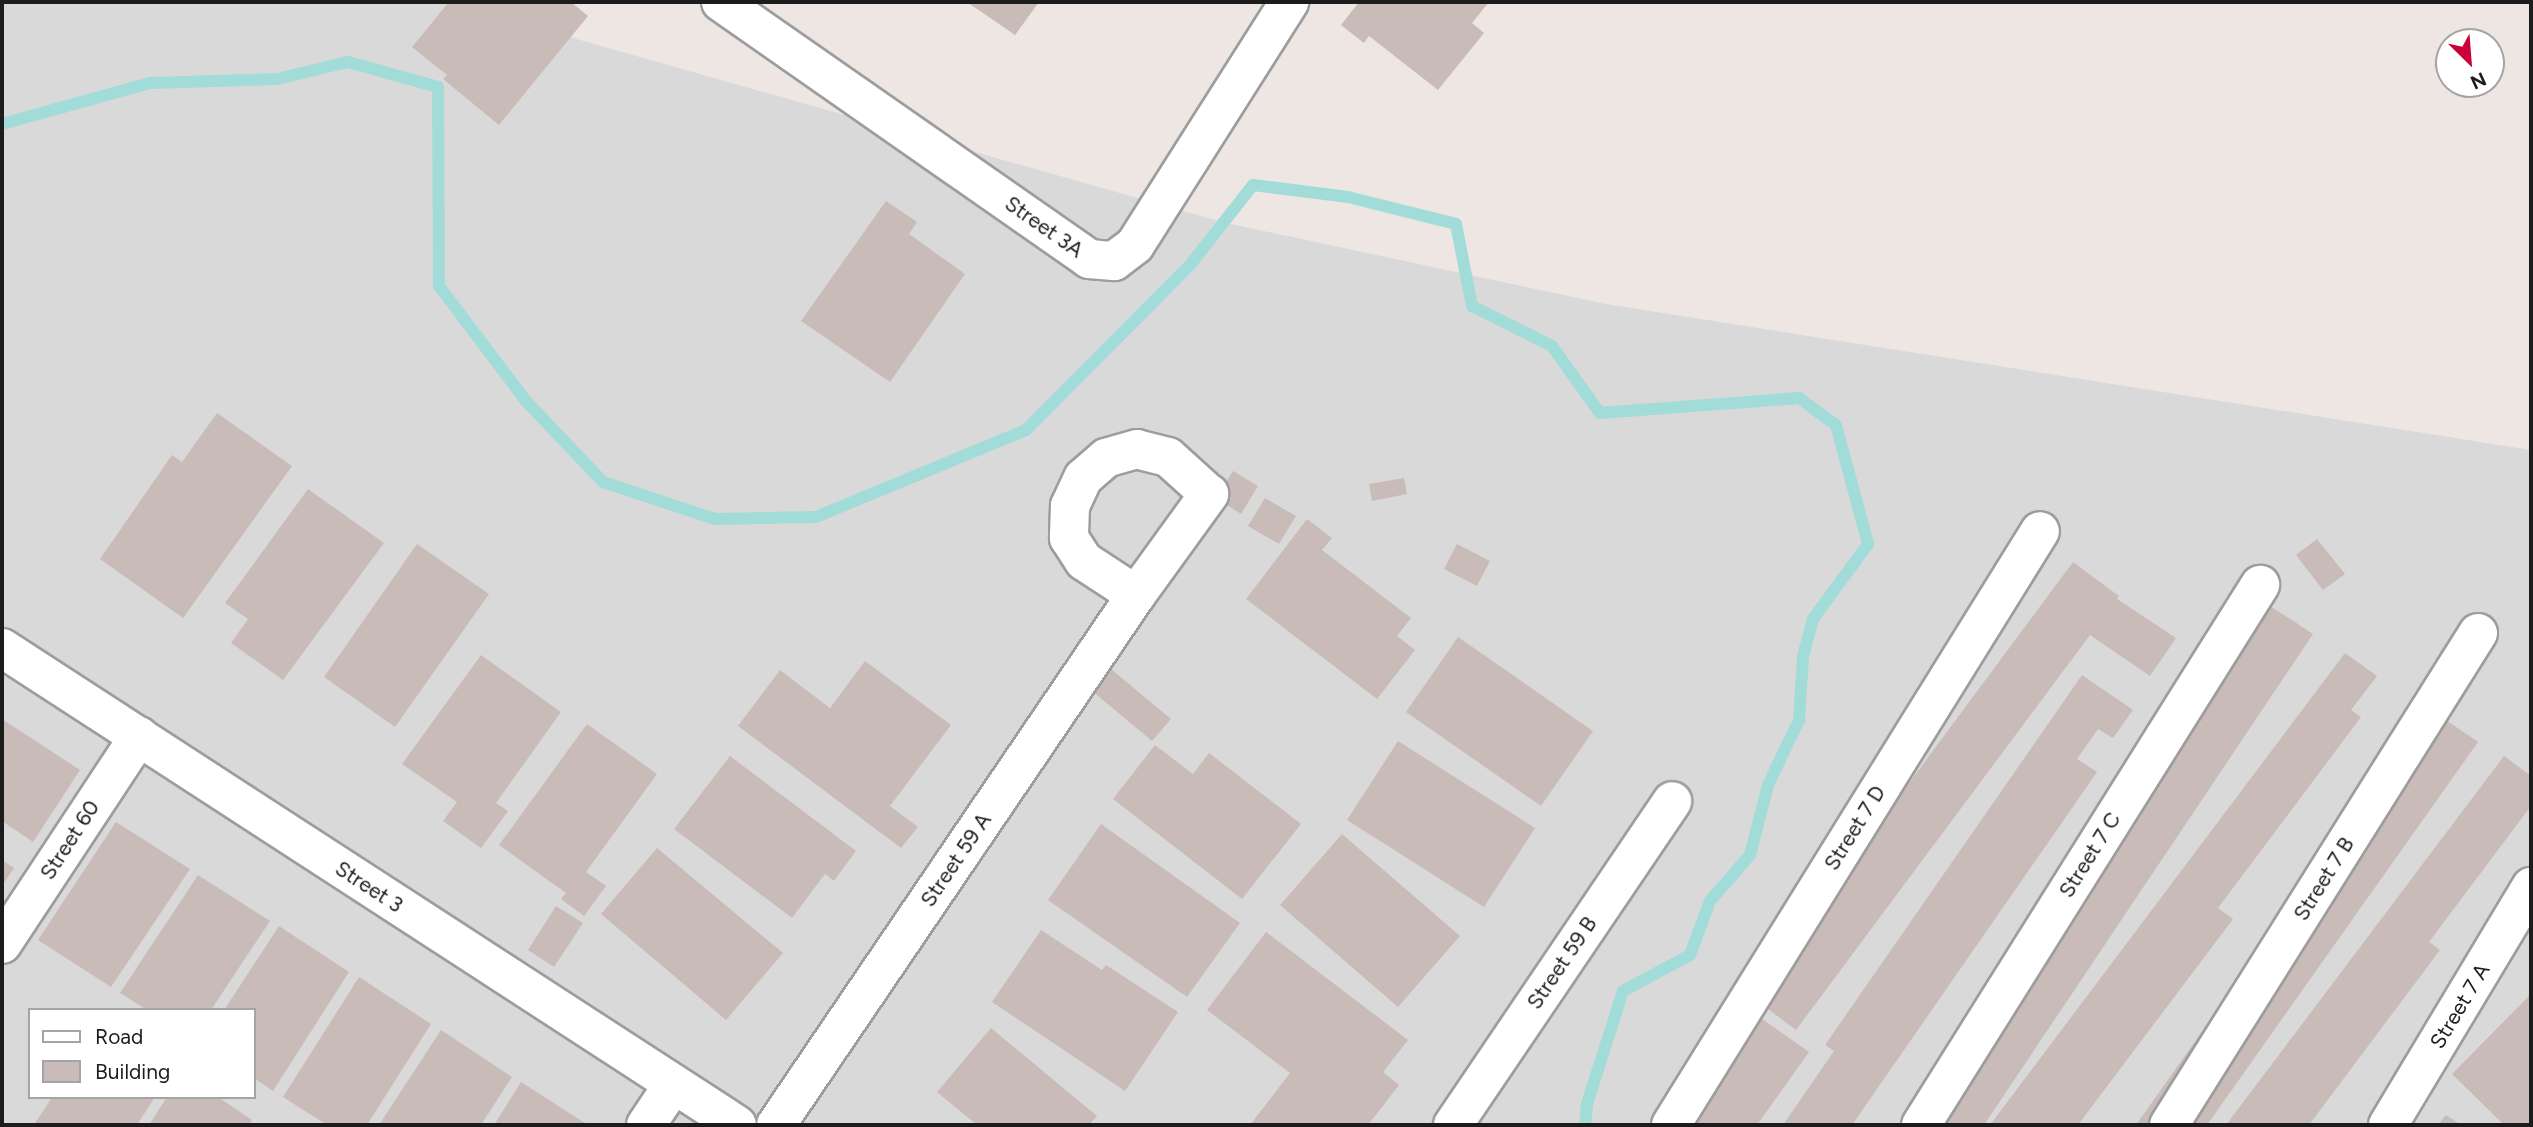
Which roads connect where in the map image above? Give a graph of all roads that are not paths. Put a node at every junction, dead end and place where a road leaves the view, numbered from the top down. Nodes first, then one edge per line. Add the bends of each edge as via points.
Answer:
1 (1289, 2) edge
2 (745, 8) edge
3 (2040, 531) dead end
4 (2260, 584) dead end
5 (1136, 595) dead end
6 (2478, 633) dead end
7 (2, 648) edge
8 (139, 736) junction
9 (1672, 801) dead end
10 (2531, 887) edge
11 (2, 944) edge
12 (673, 1085) junction
13 (646, 1125) edge
14 (737, 1125) edge
15 (776, 1125) edge
16 (1453, 1125) edge
17 (1671, 1125) edge
18 (1921, 1125) edge
19 (2169, 1125) edge
20 (2388, 1125) edge

1 - 2 street, Street 3A via 1135,245 1114,261 1089,259
3 - 17 street, Street 7 D
4 - 18 street, Street 7 C
5 - 15 street, Street 59 A
6 - 19 street, Street 7 B
7 - 8 street, Street 3
8 - 11 street, Street 60
8 - 12 street, Street 3
9 - 16 street, Street 59 B
10 - 20 street, Street 7 A
12 - 13 street
12 - 14 street, Street 3

